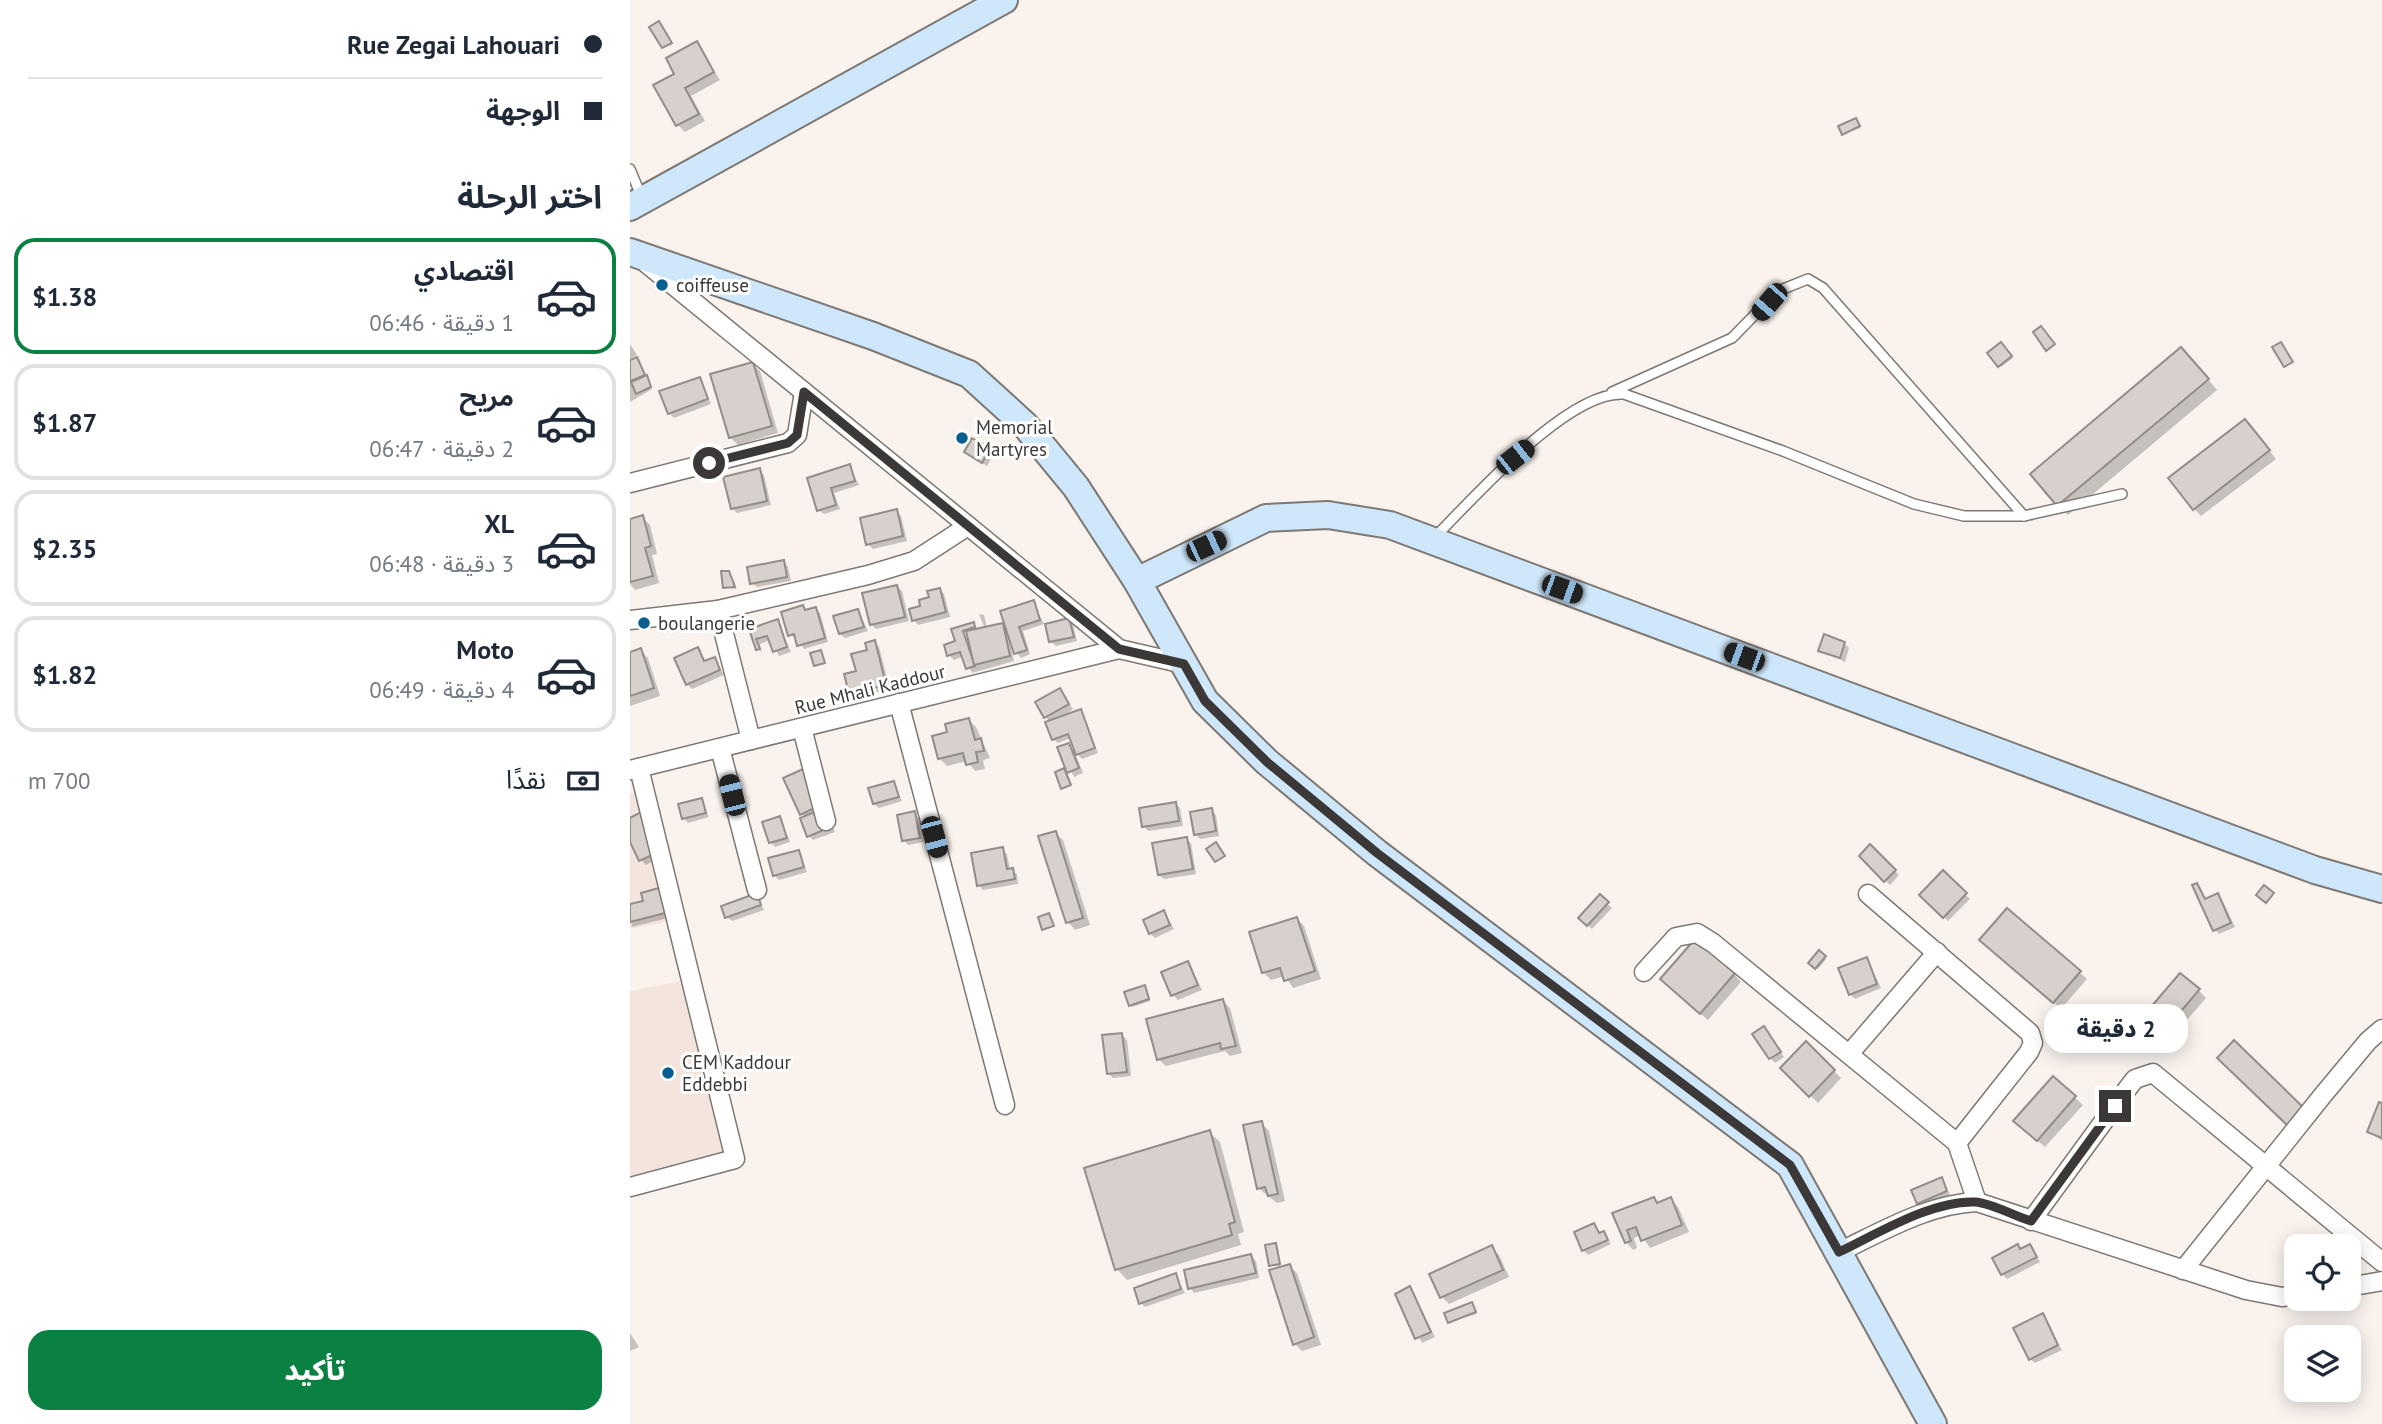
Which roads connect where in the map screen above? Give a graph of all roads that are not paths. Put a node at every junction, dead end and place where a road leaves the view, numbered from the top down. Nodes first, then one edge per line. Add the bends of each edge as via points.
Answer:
1 (1003, 0) edge
2 (630, 169) edge
3 (636, 204) edge
4 (633, 253) edge
5 (804, 392) junction
6 (1609, 393) junction
7 (630, 483) edge
8 (2122, 494) dead end
9 (2024, 516) junction
10 (968, 526) junction
11 (1432, 541) junction
12 (1138, 581) junction
13 (718, 610) junction
14 (630, 620) edge
15 (1119, 649) junction
16 (1184, 664) junction
17 (899, 704) junction
18 (802, 728) junction
19 (751, 740) junction
20 (720, 748) junction
21 (634, 769) edge
22 (826, 821) dead end
23 (2382, 889) edge
24 (757, 890) dead end
25 (1868, 894) dead end
26 (1937, 952) junction
27 (1644, 972) dead end
28 (2382, 1029) edge
29 (1850, 1053) junction
30 (1005, 1105) dead end
31 (1957, 1143) junction
32 (2266, 1166) junction
33 (630, 1187) edge
34 (1978, 1202) junction
35 (2031, 1221) junction
36 (1839, 1252) junction
37 (2382, 1262) edge
38 (2183, 1270) junction
39 (2382, 1281) edge
40 (2361, 1285) edge
41 (2284, 1297) edge
42 (1933, 1424) edge

1 - 3 main road
2 - 3 lane
4 - 5 street
4 - 12 main road via 969,374 1034,435 1076,487
5 - 7 street via 797,435 788,443
5 - 10 street
6 - 9 lane via 1624,394 1783,451 1914,504 1964,516
6 - 9 lane via 1732,338 1778,291 1808,279 1823,288
6 - 11 lane via 1582,405 1515,457
8 - 9 lane
10 - 13 street via 914,561
10 - 15 street
11 - 12 main road via 1390,525 1328,515 1266,518
11 - 23 main road via 2315,870
12 - 16 main road
13 - 14 street
13 - 19 street
15 - 16 street
15 - 17 street, Rue Mhali Kaddour
16 - 36 main road via 1205,701 1267,762 1377,853 1790,1165
17 - 18 street, Rue Mhali Kaddour
17 - 30 street
18 - 19 street, Rue Mhali Kaddour
18 - 22 street
19 - 20 street, Rue Mhali Kaddour
20 - 21 street, Rue Mhali Kaddour
20 - 24 street
21 - 33 street via 735,1159
25 - 26 street
26 - 29 street
26 - 31 street via 2021,1023 2033,1043
27 - 29 street via 1676,937 1697,933
28 - 32 street
29 - 31 street
31 - 34 street
32 - 35 street via 2148,1073 2135,1079
32 - 37 street
32 - 38 street
34 - 35 street
34 - 36 street via 1932,1210
35 - 38 street
36 - 42 main road
38 - 41 street
39 - 40 street

